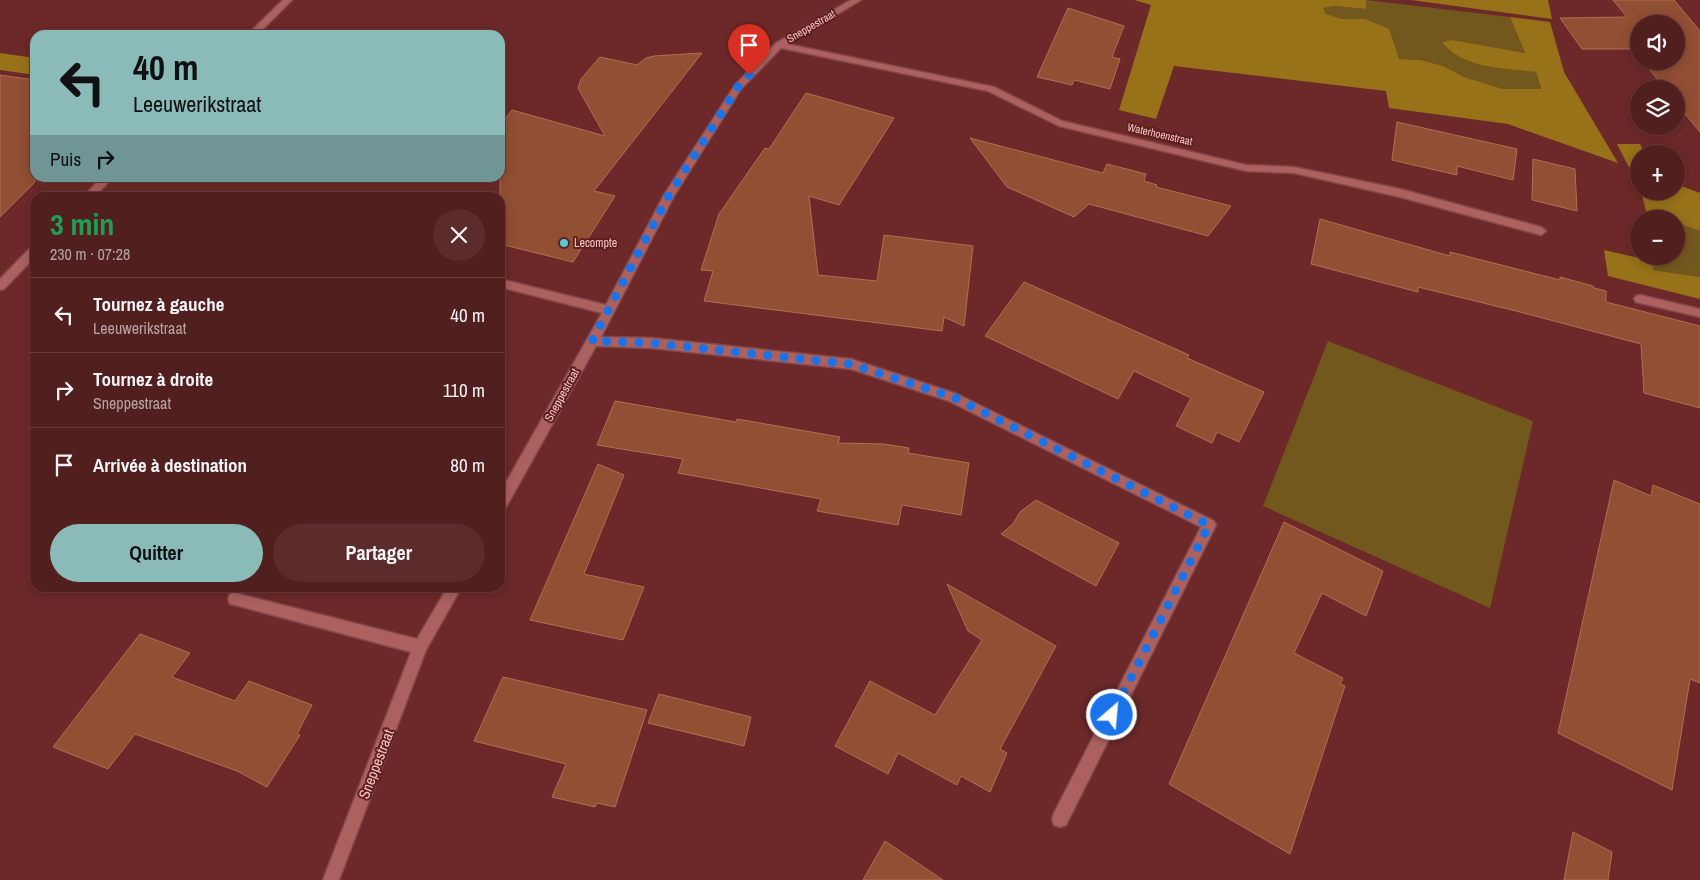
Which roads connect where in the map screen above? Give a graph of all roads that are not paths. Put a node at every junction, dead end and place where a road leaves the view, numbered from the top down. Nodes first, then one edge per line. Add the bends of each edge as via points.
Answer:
1 (288, 0) edge
2 (857, 0) edge
3 (257, 30) edge
4 (779, 45) junction
5 (103, 182) edge
6 (93, 192) edge
7 (1541, 231) dead end
8 (30, 255) edge
9 (505, 284) edge
10 (0, 286) edge
11 (1640, 299) dead end
12 (609, 310) junction
13 (1700, 313) edge
14 (592, 341) junction
15 (505, 496) edge
16 (452, 592) edge
17 (235, 599) dead end
18 (420, 647) junction
19 (1060, 818) dead end
20 (332, 880) edge

1 - 3 street
2 - 4 street, Sneppestraat
4 - 7 street, Waterhoenstraat via 991,89 1059,123 1246,168 1294,170 1400,193
4 - 12 street, Sneppestraat via 738,87 669,195
5 - 6 street
8 - 10 street
9 - 12 street
11 - 13 street
12 - 14 street, Sneppestraat
14 - 15 street, Sneppestraat
14 - 19 street via 651,343 850,364 953,397 1209,525
16 - 18 street, Sneppestraat
17 - 18 street
18 - 20 street, Sneppestraat

